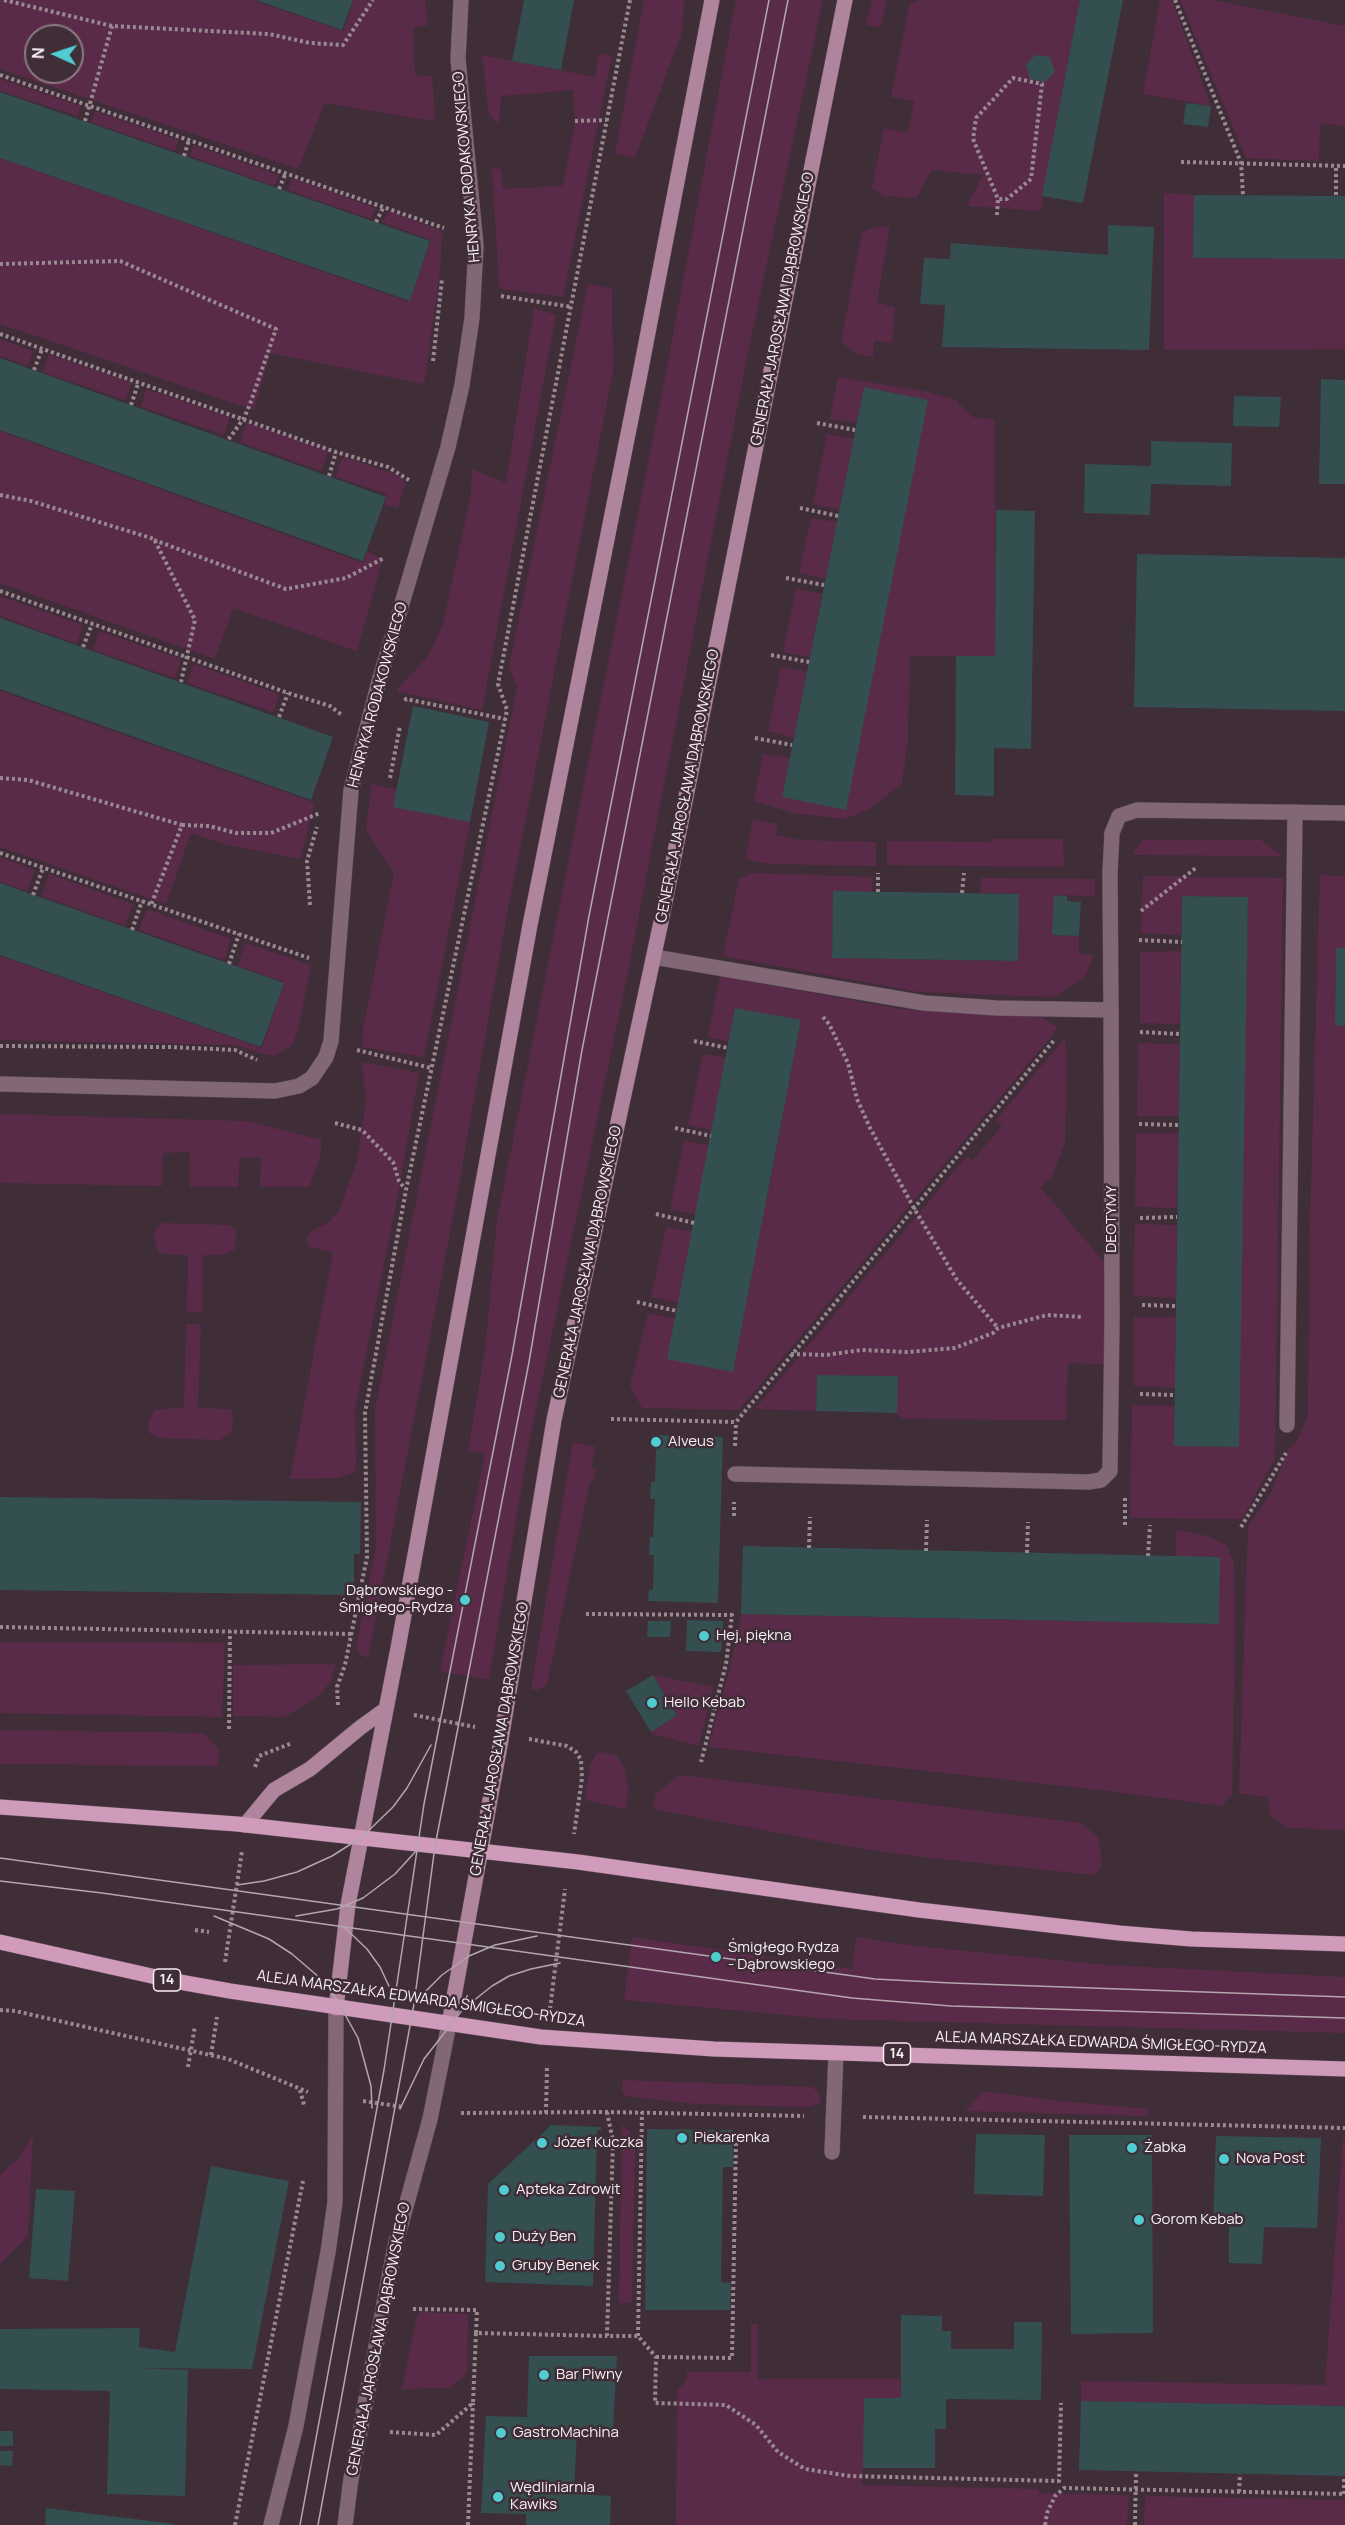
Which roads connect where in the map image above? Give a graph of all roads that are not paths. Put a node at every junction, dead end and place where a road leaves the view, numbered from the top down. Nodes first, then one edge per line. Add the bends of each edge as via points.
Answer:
1 (461, 0) edge
2 (712, 0) edge
3 (845, 0) edge
4 (1295, 812) junction
5 (1345, 813) edge
6 (654, 957) junction
7 (1111, 1010) junction
8 (0, 1084) edge
9 (1287, 1425) dead end
10 (735, 1474) dead end
11 (386, 1709) junction
12 (0, 1807) edge
13 (245, 1825) junction
14 (362, 1838) junction
15 (482, 1851) junction
16 (0, 1942) edge
17 (1345, 1944) edge
18 (336, 2008) junction
19 (449, 2024) junction
20 (836, 2053) junction
21 (1345, 2069) edge
22 (832, 2152) dead end
23 (271, 2525) edge
24 (345, 2525) edge

1 - 8 street, HENRYKA RODAKOWSKIEGO via 458,59 476,246 475,295 448,447 351,790 331,1041 326,1057 312,1078 299,1086 275,1091
2 - 11 main road via 527,936
3 - 6 main road, GENERAŁA JAROSŁAWA DĄBROWSKIEGO
4 - 5 street, DEOTYMY
4 - 7 street, DEOTYMY via 1137,810 1119,816 1112,833 1110,873
4 - 9 street
6 - 7 street via 924,1004
6 - 15 main road, GENERAŁA JAROSŁAWA DĄBROWSKIEGO via 554,1420
7 - 10 street, DEOTYMY via 1110,1471 1101,1480 1089,1482
11 - 13 main road via 310,1769 274,1790
11 - 14 main road
12 - 13 main road
13 - 14 main road
14 - 15 main road
14 - 18 main road via 348,1905
15 - 17 main road via 1119,1933
15 - 19 main road, GENERAŁA JAROSŁAWA DĄBROWSKIEGO
16 - 18 main road, ALEJA MARSZAŁKA EDWARDA ŚMIGŁEGO-RYDZA / 14 via 220,1989
18 - 19 main road, ALEJA MARSZAŁKA EDWARDA ŚMIGŁEGO-RYDZA / 14
18 - 23 street via 335,2202 296,2426
19 - 20 main road, ALEJA MARSZAŁKA EDWARDA ŚMIGŁEGO-RYDZA / 14 via 549,2037
19 - 24 street, GENERAŁA JAROSŁAWA DĄBROWSKIEGO via 438,2112 395,2246
20 - 21 main road, ALEJA MARSZAŁKA EDWARDA ŚMIGŁEGO-RYDZA / 14
20 - 22 street

